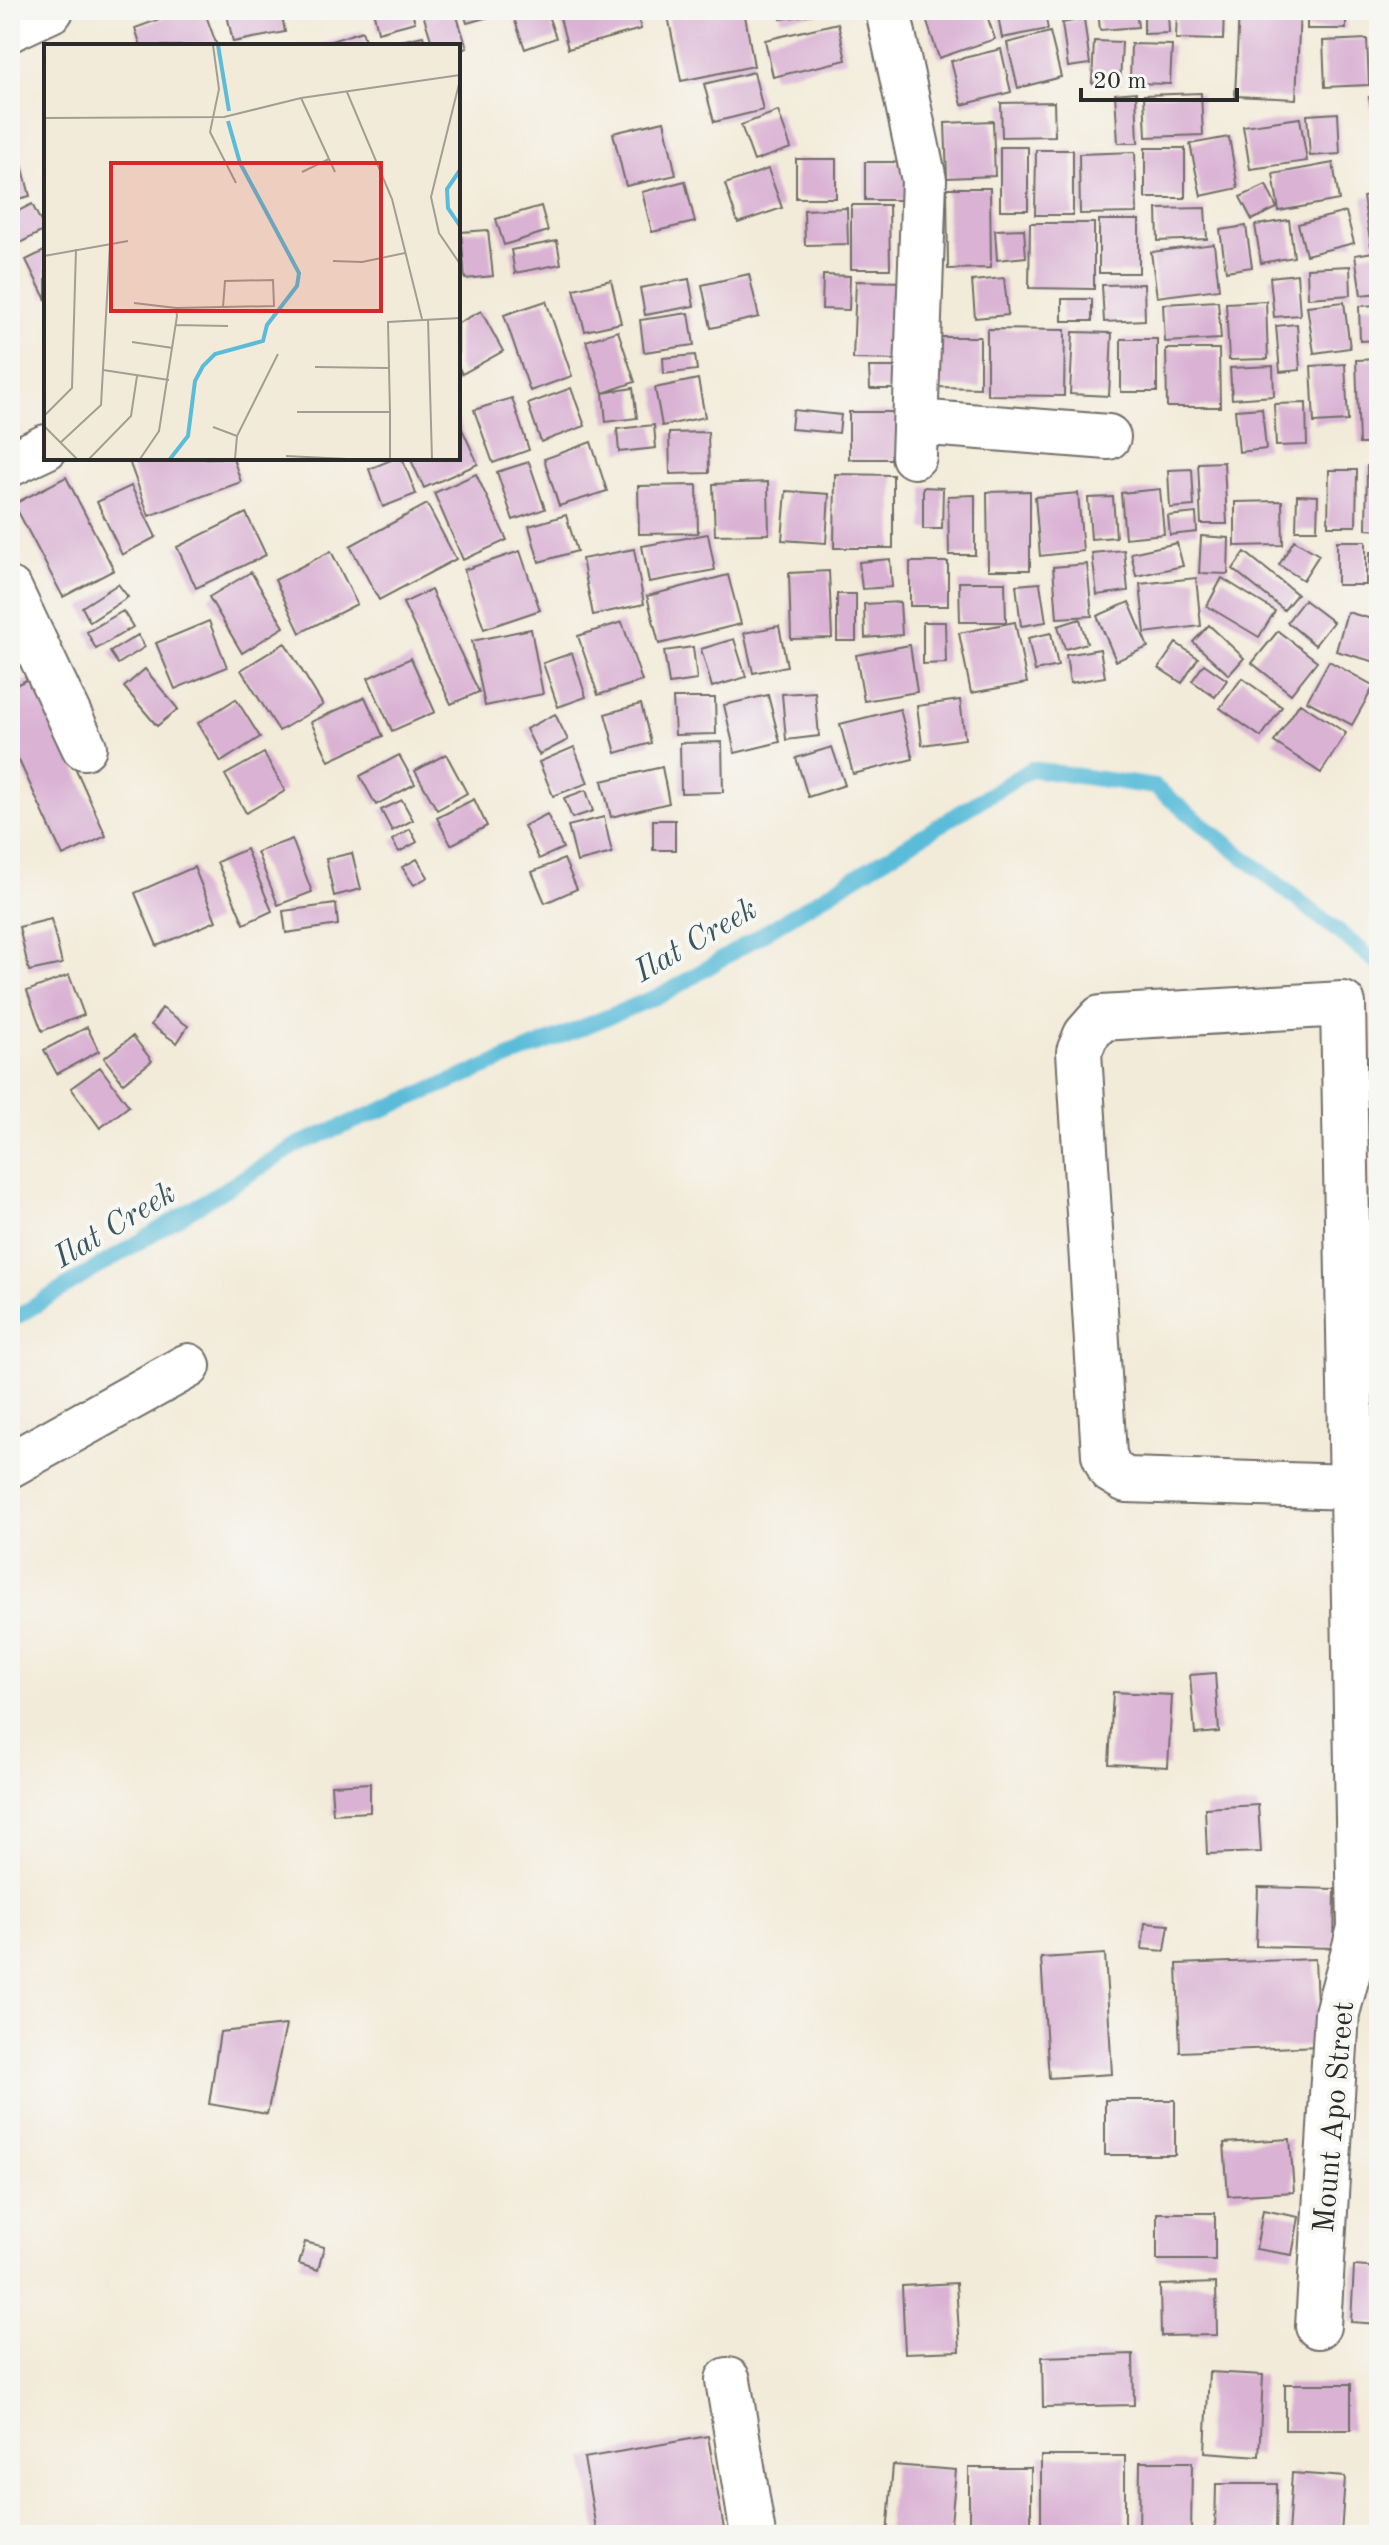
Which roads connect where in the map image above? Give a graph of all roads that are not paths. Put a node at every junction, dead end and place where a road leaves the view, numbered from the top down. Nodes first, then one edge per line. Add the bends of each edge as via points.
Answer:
1 (51, 10) edge
2 (888, 10) edge
3 (10, 29) edge
4 (1108, 437) dead end
5 (44, 448) edge
6 (10, 464) edge
7 (10, 590) edge
8 (84, 747) dead end
9 (188, 1366) dead end
10 (10, 1465) edge
11 (1352, 1487) junction
12 (1370, 1927) edge
13 (1318, 2326) dead end
14 (728, 2380) dead end
15 (753, 2535) edge

1 - 3 street
2 - 4 street via 924,180 915,439
5 - 6 street
7 - 8 street
9 - 10 street
11 - 11 street, Mount Apo Street via 1343,1004 1101,1018 1079,1052 1104,1455 1111,1471 1126,1480
11 - 12 street, Mount Apo Street
12 - 13 street, Mount Apo Street via 1337,2013
14 - 15 street

